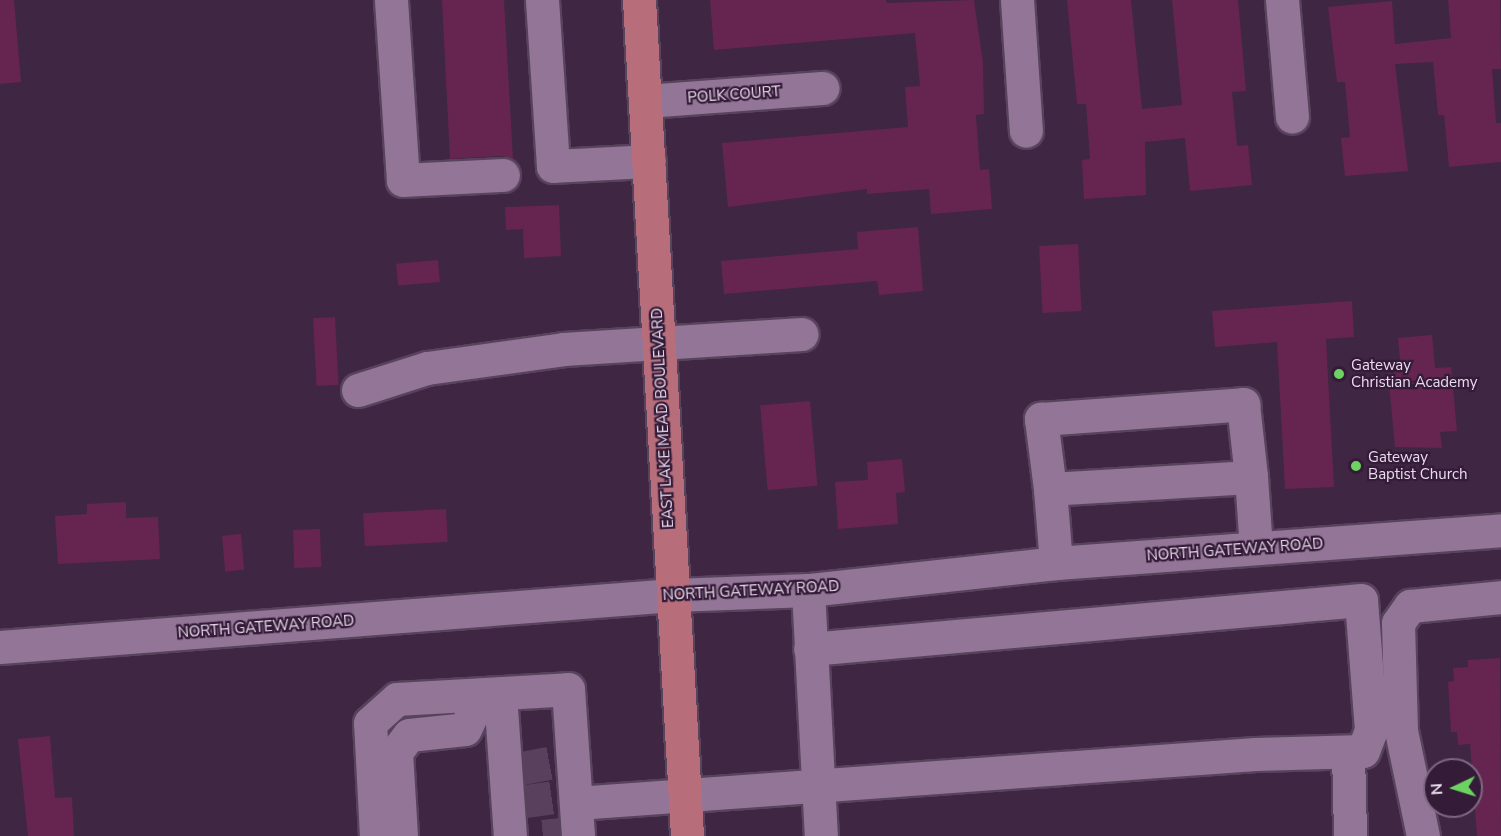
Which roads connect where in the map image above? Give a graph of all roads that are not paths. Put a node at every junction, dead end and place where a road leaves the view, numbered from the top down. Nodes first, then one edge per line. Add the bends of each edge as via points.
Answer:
1 (391, 0) edge
2 (542, 0) edge
3 (639, 0) edge
4 (1017, 0) edge
5 (1282, 0) edge
6 (823, 88) dead end
7 (645, 101) junction
8 (1292, 117) dead end
9 (1026, 131) dead end
10 (648, 160) junction
11 (503, 175) dead end
12 (802, 334) dead end
13 (658, 342) junction
14 (358, 390) dead end
15 (1251, 477) junction
16 (1050, 489) junction
17 (1501, 530) edge
18 (1257, 548) junction
19 (1056, 563) junction
20 (808, 590) junction
21 (673, 595) junction
22 (1501, 597) edge
23 (0, 647) edge
24 (810, 649) junction
25 (490, 694) junction
26 (1348, 752) junction
27 (817, 788) junction
28 (684, 796) junction
29 (572, 816) edge
30 (376, 836) edge
31 (401, 836) edge
32 (510, 836) edge
33 (687, 836) edge
34 (821, 836) edge
35 (1350, 836) edge
36 (1423, 836) edge

1 - 11 street via 403,180
2 - 10 street via 553,166
3 - 7 main road, EAST LAKE MEAD BOULEVARD
4 - 9 street
5 - 8 street
6 - 7 street, POLK COURT
7 - 10 main road, EAST LAKE MEAD BOULEVARD
10 - 13 main road, EAST LAKE MEAD BOULEVARD
12 - 13 street
13 - 14 street via 564,349 427,368
13 - 21 main road, EAST LAKE MEAD BOULEVARD
15 - 16 street
15 - 16 street via 1243,404 1041,419
15 - 18 street
16 - 19 street
17 - 18 street, NORTH GATEWAY ROAD
18 - 19 street, NORTH GATEWAY ROAD
19 - 20 street, NORTH GATEWAY ROAD
20 - 21 street, NORTH GATEWAY ROAD
20 - 24 street
21 - 23 street, NORTH GATEWAY ROAD
21 - 28 main road, EAST LAKE MEAD BOULEVARD
22 - 36 street via 1410,606 1398,623 1401,731
24 - 26 street via 1360,600 1371,730 1363,751
24 - 27 street
25 - 29 street via 568,689 566,760
25 - 30 street via 398,699 370,723
25 - 31 street via 465,729 409,735 396,752
25 - 32 street via 512,787
26 - 27 street via 1255,754
26 - 35 street
27 - 28 street
27 - 34 street
28 - 29 street
28 - 33 main road, EAST LAKE MEAD BOULEVARD

